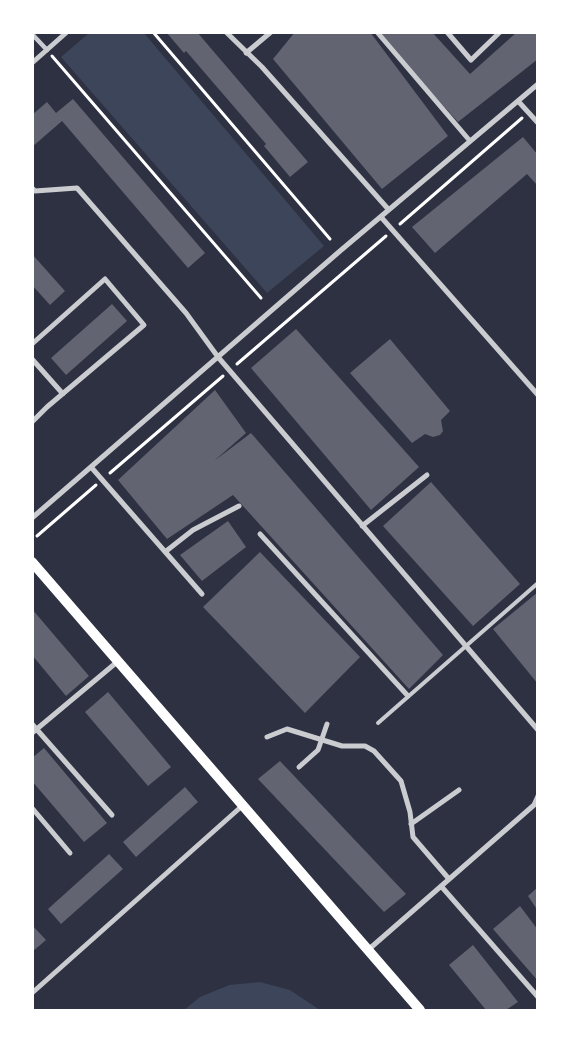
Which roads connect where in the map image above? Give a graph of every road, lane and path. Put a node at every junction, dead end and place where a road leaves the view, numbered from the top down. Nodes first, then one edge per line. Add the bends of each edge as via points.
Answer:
1 (67, 32) edge
2 (153, 32) edge
3 (226, 32) edge
4 (271, 32) edge
5 (377, 32) edge
6 (447, 32) edge
7 (500, 32) edge
8 (32, 34) edge
9 (47, 50) junction
10 (246, 53) junction
11 (32, 63) edge
12 (538, 84) edge
13 (518, 101) junction
14 (528, 112) junction
15 (538, 123) edge
16 (470, 141) junction
17 (32, 188) edge
18 (389, 210) junction
19 (381, 217) junction
20 (393, 230) junction
21 (330, 239) dead end
22 (261, 298) dead end
23 (32, 344) edge
24 (218, 357) junction
25 (32, 359) edge
26 (230, 371) junction
27 (536, 391) edge
28 (63, 394) junction
29 (32, 422) edge
30 (91, 467) junction
31 (427, 475) dead end
32 (102, 480) junction
33 (239, 506) dead end
34 (32, 518) edge
35 (362, 526) junction
36 (260, 534) dead end
37 (37, 536) dead end
38 (165, 552) junction
39 (32, 562) edge
40 (538, 583) edge
41 (202, 594) dead end
42 (464, 645) junction
43 (117, 662) junction
44 (408, 696) junction
45 (378, 723) dead end
46 (32, 724) edge
47 (327, 724) dead end
48 (538, 730) edge
49 (35, 731) edge
50 (267, 737) dead end
51 (321, 740) junction
52 (299, 767) dead end
53 (459, 790) dead end
54 (538, 796) edge
55 (242, 806) junction
56 (32, 808) edge
57 (112, 815) dead end
58 (411, 824) junction
59 (70, 853) dead end
60 (449, 879) junction
61 (440, 886) junction
62 (367, 950) junction
63 (32, 993) edge
64 (538, 997) edge
65 (420, 1010) edge

1 - 9 street
2 - 21 path
3 - 10 street
4 - 10 street
5 - 16 street
6 - 7 street via 470,60
8 - 9 street
9 - 11 street
9 - 22 path
10 - 18 street
12 - 13 street
13 - 14 street
13 - 16 street
14 - 15 street
14 - 20 path
16 - 18 street
17 - 24 street via 35,191 77,188 186,313
18 - 19 street
19 - 20 street
19 - 24 street
20 - 26 path
20 - 27 street
23 - 28 street via 105,279 144,324
24 - 26 street
24 - 30 street
25 - 28 street
26 - 32 path
26 - 35 street
28 - 29 street
30 - 32 street
30 - 34 street
31 - 35 street
32 - 37 path
32 - 38 street
33 - 38 street via 193,530
35 - 42 street
36 - 44 street
38 - 41 street
39 - 43 main road
40 - 42 lane
42 - 44 lane
42 - 48 street
43 - 49 street
43 - 55 main road
44 - 45 lane
46 - 49 street
47 - 51 street
49 - 57 street
50 - 51 street via 287,729
51 - 52 street via 318,750
51 - 58 street via 342,746 365,746 374,752 401,781
53 - 58 street
54 - 60 street via 534,805
55 - 62 main road
55 - 63 street
56 - 59 street
58 - 60 street via 413,837
60 - 61 street
61 - 62 street
61 - 64 street
62 - 65 main road

